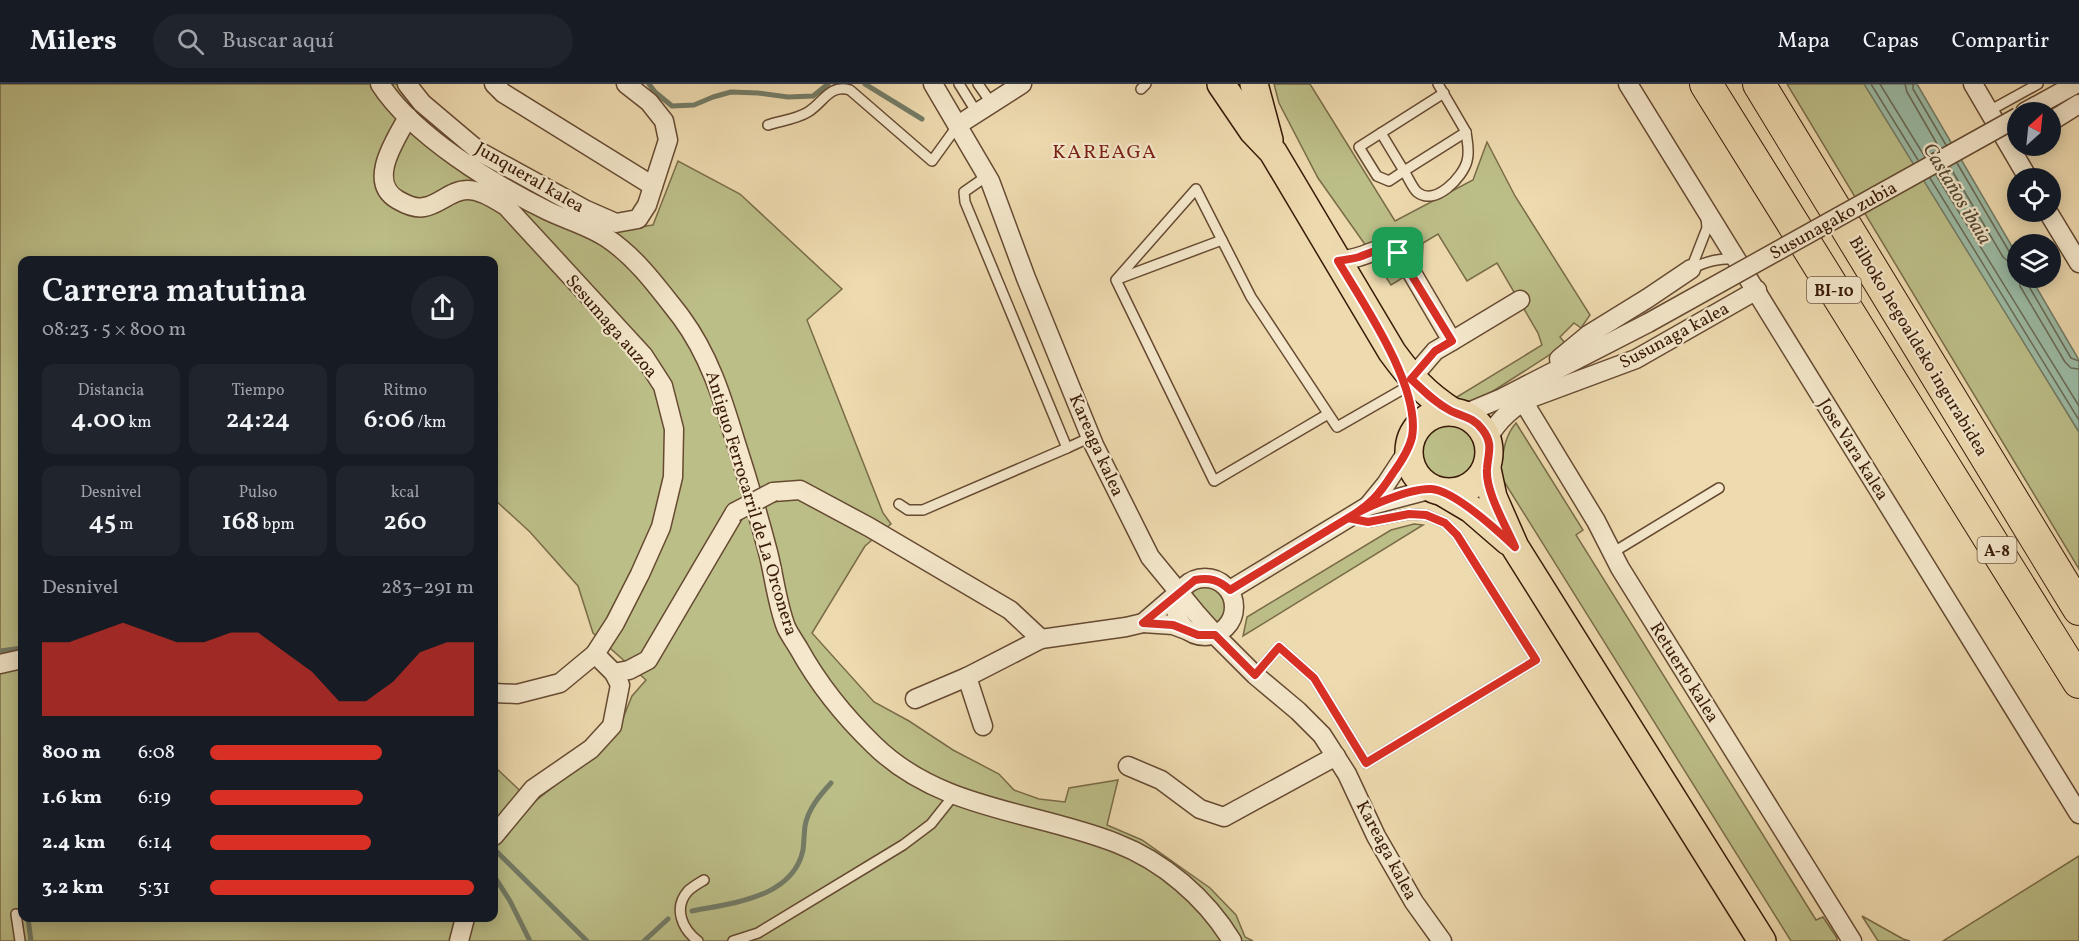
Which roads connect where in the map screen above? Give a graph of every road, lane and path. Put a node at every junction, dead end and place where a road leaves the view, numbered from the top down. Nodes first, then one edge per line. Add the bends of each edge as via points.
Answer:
1 (380, 84) edge
2 (407, 84) edge
3 (494, 84) edge
4 (626, 84) edge
5 (933, 84) edge
6 (959, 84) edge
7 (978, 84) edge
8 (1022, 84) edge
9 (1221, 84) edge
10 (1254, 84) edge
11 (1438, 84) edge
12 (1628, 84) edge
13 (1706, 84) edge
14 (1760, 84) edge
15 (1973, 84) edge
16 (2038, 84) edge
17 (2076, 84) edge
18 (1444, 93) junction
19 (2043, 102) edge
20 (2079, 104) edge
21 (984, 109) junction
22 (1989, 111) junction
23 (2061, 115) edge
24 (408, 117) junction
25 (2007, 123) edge
26 (768, 125) dead end
27 (958, 126) junction
28 (1466, 132) junction
29 (1382, 133) junction
30 (2007, 136) edge
31 (1273, 152) junction
32 (1404, 171) junction
33 (987, 176) junction
34 (485, 186) junction
35 (653, 186) junction
36 (1705, 209) junction
37 (2054, 222) edge
38 (1222, 240) junction
39 (1737, 259) junction
40 (1338, 261) junction
41 (2079, 263) edge
42 (1691, 269) junction
43 (1116, 280) junction
44 (1757, 290) junction
45 (1520, 300) dead end
46 (1648, 323) junction
47 (1452, 341) junction
48 (1536, 378) junction
49 (1408, 384) junction
50 (1523, 401) junction
51 (1456, 412) junction
52 (1328, 414) junction
53 (1091, 437) junction
54 (1487, 439) junction
55 (1410, 442) junction
56 (1067, 448) junction
57 (1486, 469) junction
58 (1719, 489) dead end
59 (1438, 491) junction
60 (1964, 495) joint
61 (899, 504) dead end
62 (1368, 506) junction
63 (1348, 518) junction
64 (1515, 547) junction
65 (1612, 553) junction
66 (1230, 590) junction
67 (1179, 592) junction
68 (2079, 609) edge
69 (1143, 623) junction
70 (1189, 631) junction
71 (1215, 635) junction
72 (1041, 639) junction
73 (595, 654) junction
74 (18, 660) edge
75 (0, 664) edge
76 (614, 673) junction
77 (1255, 675) junction
78 (967, 677) junction
79 (2079, 682) edge
80 (498, 693) edge
81 (915, 699) dead end
82 (983, 726) dead end
83 (1336, 756) junction
84 (1128, 766) dead end
85 (954, 795) junction
86 (2079, 814) edge
87 (498, 830) edge
88 (704, 880) dead end
89 (16, 914) dead end
90 (464, 922) edge
91 (20, 941) edge
92 (459, 941) edge
93 (698, 941) edge
94 (733, 941) edge
95 (1232, 941) edge
96 (1442, 941) edge
97 (1762, 941) edge
98 (1852, 941) edge

1 - 24 street, Antiguo Ferrocarril de La Orconera
2 - 35 street, Junqueral kalea via 422,103 480,152 616,223 638,219
3 - 35 street
4 - 35 street, Junqueral kalea via 649,102 664,121 668,141
5 - 27 street, Kareaga kalea
6 - 21 lane
7 - 21 lane
8 - 21 street
9 - 31 main road via 1253,131
10 - 31 main road
11 - 18 lane
12 - 36 street, Jose Vara kalea
13 - 60 highway, BI-10
14 - 68 highway, Bilboko hegoaldeko ingurabidea / BI-10
15 - 22 street
16 - 22 lane
17 - 19 street
18 - 28 lane
18 - 29 lane
20 - 23 street
21 - 27 street
22 - 30 street
24 - 34 street, Antiguo Ferrocarril de La Orconera
24 - 34 street via 384,168 385,187 394,198 422,208
25 - 46 street, Susunagako zubia, bridge
26 - 27 lane via 808,112 834,87 842,87 932,161
27 - 33 street, Kareaga kalea
28 - 32 lane
28 - 32 lane via 1467,161 1446,189 1424,195
29 - 32 lane
29 - 32 lane via 1359,147 1377,176 1389,181
31 - 40 main road
33 - 53 street, Kareaga kalea
33 - 56 lane via 964,192 965,202
34 - 73 street, Sesumaga auzoa via 643,355 663,386 674,429 674,477 661,527 615,623
34 - 85 street, Antiguo Ferrocarril de La Orconera via 605,236 636,260 681,318 699,344 717,383 758,511 786,626 805,660 834,703 877,748 914,775
36 - 39 street, Jose Vara kalea
36 - 42 lane via 1707,228
37 - 41 street
38 - 43 lane
38 - 43 lane via 1196,189
38 - 52 lane via 1251,297
39 - 42 lane via 1720,258
39 - 44 street, Jose Vara kalea
40 - 47 street via 1382,248 1398,253
40 - 49 main road
42 - 48 street, Susunaga kalea via 1588,335
43 - 52 lane via 1214,481
44 - 50 street, Susunaga kalea via 1636,359
44 - 86 street, Jose Vara kalea
45 - 47 street
46 - 48 street, Susunaga kalea
46 - 50 street, Susunaga kalea
47 - 49 street via 1435,351
48 - 51 street, Susunaga kalea via 1502,398 1471,411
49 - 51 main road
49 - 52 lane via 1337,428
49 - 55 main road
50 - 54 street, Susunaga kalea via 1496,424
50 - 65 street, Retuerto kalea
51 - 54 main road via 1474,420
51 - 55 main road via 1429,417
53 - 56 lane
53 - 67 street, Kareaga kalea via 1150,557
54 - 57 main road via 1490,455
55 - 59 main road via 1413,472 1421,482
55 - 62 street
56 - 61 lane via 923,510 908,510
57 - 59 main road via 1469,488
57 - 64 main road via 1493,497
58 - 65 lane
59 - 62 street
59 - 64 main road via 1471,509
60 - 79 highway, A-8
62 - 63 street
63 - 66 street
63 - 77 lane via 1368,522 1409,514 1426,515 1445,523 1457,535 1536,660 1366,763 1314,678 1279,647
64 - 97 main road
65 - 98 street, Retuerto kalea
66 - 67 street via 1223,583 1205,578
66 - 71 street via 1234,602 1231,622
67 - 69 street
67 - 70 street via 1177,613
67 - 71 street, Kareaga kalea
69 - 70 street via 1173,625
69 - 72 street
70 - 71 street
71 - 77 street, Kareaga kalea
72 - 76 street, bridge via 1010,610 869,526 800,490 773,492 735,513 648,660
72 - 78 street
73 - 76 street
73 - 80 street, Sesumaga auzoa via 560,683 518,694
74 - 75 street
76 - 87 street via 620,686 612,726 591,748 533,789
77 - 83 street, Kareaga kalea via 1322,735
78 - 81 street
78 - 82 street
83 - 84 street via 1224,817 1200,809 1161,780
83 - 96 street, Kareaga kalea via 1376,836
85 - 94 lane via 931,824 903,845 758,933
85 - 95 street, Antiguo Ferrocarril de La Orconera via 1105,839 1151,860 1193,892 1220,921
88 - 93 lane via 688,890 679,908 684,927
89 - 91 lane
90 - 92 street

